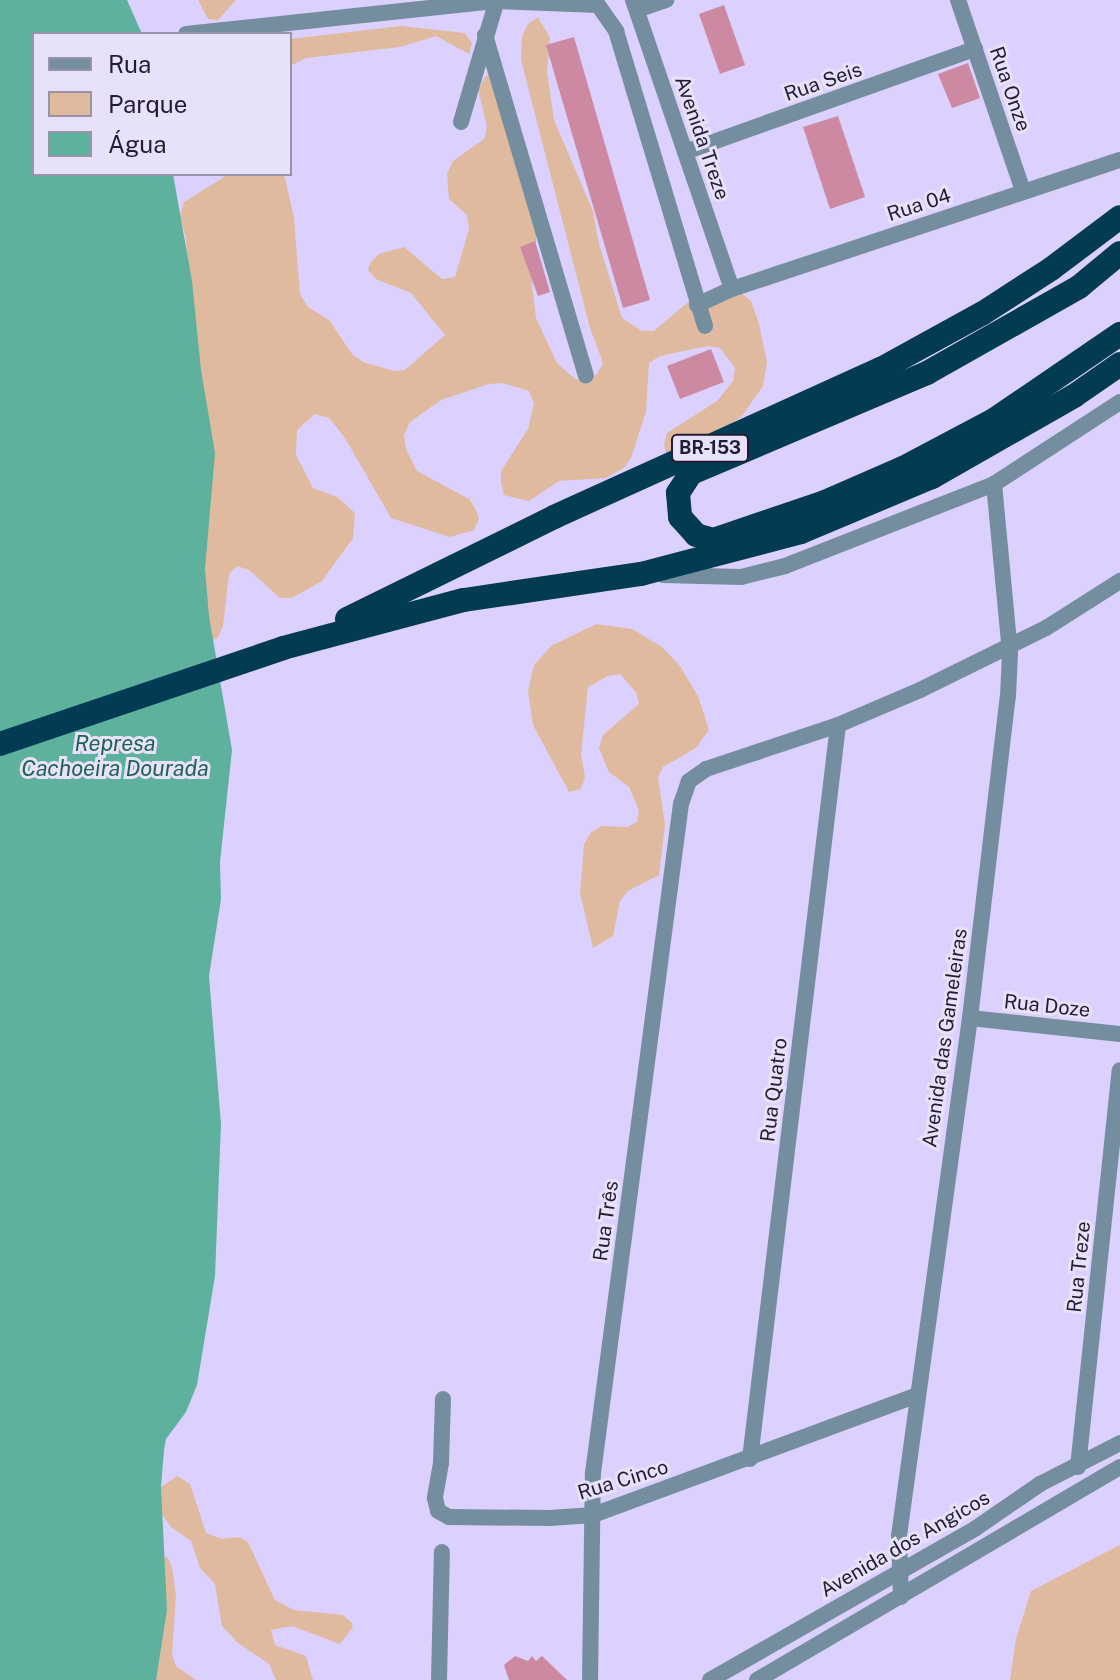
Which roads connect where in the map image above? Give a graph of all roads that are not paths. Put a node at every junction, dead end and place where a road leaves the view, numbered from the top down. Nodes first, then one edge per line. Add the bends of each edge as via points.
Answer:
1 (497, 0) edge
2 (666, 0) edge
3 (958, 0) edge
4 (635, 5) edge
5 (204, 32) edge
6 (485, 35) junction
7 (975, 49) junction
8 (461, 122) dead end
9 (685, 152) junction
10 (1120, 160) edge
11 (1023, 191) junction
12 (1120, 217) edge
13 (1120, 253) edge
14 (732, 289) junction
15 (697, 305) junction
16 (705, 326) dead end
17 (1120, 334) edge
18 (1120, 364) edge
19 (586, 375) dead end
20 (1120, 402) edge
21 (994, 484) junction
22 (641, 574) junction
23 (1120, 581) edge
24 (1009, 646) junction
25 (283, 648) junction
26 (838, 725) junction
27 (0, 744) edge
28 (970, 1018) junction
29 (1120, 1034) edge
30 (1120, 1070) edge
31 (917, 1395) junction
32 (443, 1399) dead end
33 (1120, 1443) edge
34 (750, 1459) junction
35 (1078, 1467) junction
36 (1120, 1467) edge
37 (593, 1515) junction
38 (442, 1552) dead end
39 (898, 1573) junction
40 (901, 1597) junction
41 (439, 1680) edge
42 (590, 1680) edge
43 (710, 1680) edge
44 (757, 1680) edge

1 - 5 street
1 - 6 street
1 - 15 street via 598,5 616,31
2 - 4 street
3 - 7 street, Rua Onze
4 - 9 street, Avenida Treze
6 - 8 street
6 - 19 street
7 - 9 street, Rua Seis
7 - 11 street, Rua Onze
9 - 14 street, Avenida Treze
10 - 11 street, Rua 04
11 - 14 street, Rua 04
12 - 25 highway, BR-153 via 994,306 881,369 554,517
13 - 17 highway via 1079,287 927,373 691,473 678,493 680,517 696,535 713,540 825,502 994,420
14 - 15 street, Rua 04
15 - 16 street
18 - 22 highway, BR-153 via 932,477 857,510 712,558
20 - 21 street
21 - 22 street via 785,566 741,577
21 - 24 street, Avenida das Gameleiras
22 - 25 highway, BR-153 via 464,600
23 - 24 street
24 - 26 street
24 - 28 street, Avenida das Gameleiras via 1008,696
25 - 27 highway, BR-153
26 - 34 street, Rua Quatro
26 - 37 street, Rua Três via 695,773 681,804 593,1473
28 - 29 street, Rua Doze
28 - 31 street, Avenida das Gameleiras
30 - 35 street, Rua Treze
31 - 34 street, Rua Cinco
31 - 39 street, Avenida das Gameleiras
32 - 37 street, Rua Cinco via 438,1511 472,1518
33 - 35 street, Avenida dos Angicos
34 - 37 street, Rua Cinco
35 - 39 street, Avenida dos Angicos via 1040,1484
36 - 40 street
37 - 42 street, Rua Três
38 - 41 street
39 - 40 street, Avenida das Gameleiras
39 - 43 street, Avenida dos Angicos
40 - 44 street

